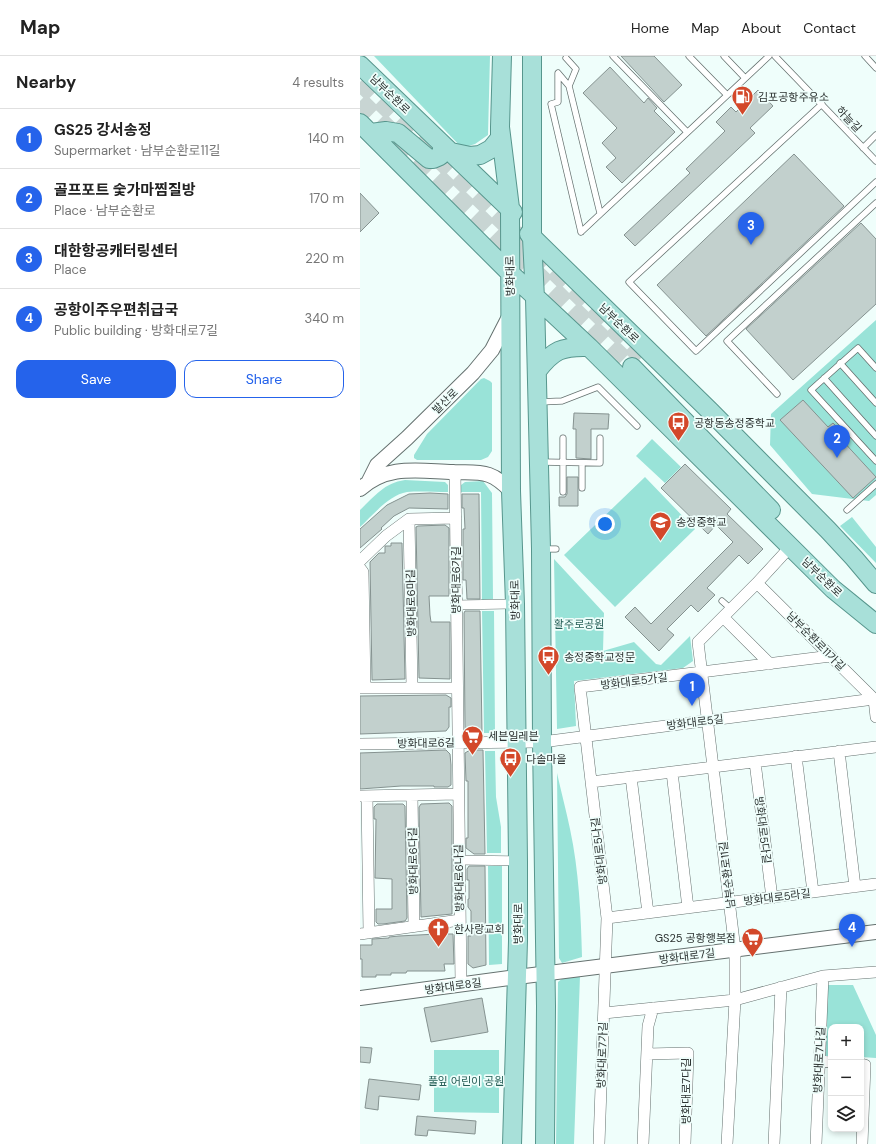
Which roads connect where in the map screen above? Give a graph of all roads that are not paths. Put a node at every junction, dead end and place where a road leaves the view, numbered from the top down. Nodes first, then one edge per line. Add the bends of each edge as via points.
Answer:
1 (502, 56) edge
2 (532, 56) edge
3 (613, 56) edge
4 (689, 56) edge
5 (724, 56) edge
6 (769, 56) edge
7 (775, 56) edge
8 (865, 56) edge
9 (566, 58) dead end
10 (360, 65) edge
11 (876, 68) edge
12 (746, 78) junction
13 (569, 86) junction
14 (727, 95) junction
15 (822, 104) junction
16 (500, 127) junction
17 (365, 128) edge
18 (687, 132) junction
19 (876, 135) edge
20 (446, 148) junction
21 (863, 148) junction
22 (876, 161) edge
23 (876, 182) edge
24 (876, 203) edge
25 (510, 208) junction
26 (600, 213) junction
27 (532, 238) junction
28 (510, 273) junction
29 (535, 298) junction
30 (511, 314) junction
31 (589, 348) junction
32 (840, 364) junction
33 (876, 368) edge
34 (537, 371) junction
35 (824, 378) junction
36 (777, 394) dead end
37 (537, 402) junction
38 (876, 403) edge
39 (637, 426) dead end
40 (876, 436) edge
41 (563, 438) dead end
42 (600, 438) dead end
43 (876, 461) edge
44 (539, 462) junction
45 (563, 462) junction
46 (582, 463) junction
47 (455, 472) junction
48 (876, 484) edge
49 (365, 485) edge
50 (582, 488) dead end
51 (511, 491) junction
52 (563, 492) dead end
53 (848, 510) dead end
54 (456, 518) junction
55 (409, 519) junction
56 (791, 546) junction
57 (360, 561) edge
58 (360, 568) edge
59 (757, 583) junction
60 (876, 584) edge
61 (876, 592) edge
62 (722, 601) dead end
63 (515, 604) junction
64 (456, 605) junction
65 (727, 613) junction
66 (876, 623) edge
67 (831, 656) junction
68 (770, 664) junction
69 (702, 673) junction
70 (363, 688) edge
71 (412, 688) junction
72 (457, 688) junction
73 (875, 698) edge
74 (876, 717) edge
75 (708, 720) junction
76 (586, 736) junction
77 (542, 742) junction
78 (458, 743) junction
79 (516, 743) junction
80 (360, 744) edge
81 (876, 747) edge
82 (839, 751) junction
83 (796, 756) junction
84 (755, 762) junction
85 (714, 767) junction
86 (672, 772) junction
87 (631, 777) junction
88 (591, 782) junction
89 (458, 794) junction
90 (412, 795) junction
91 (363, 796) edge
92 (459, 860) junction
93 (518, 861) junction
94 (876, 884) edge
95 (855, 887) junction
96 (813, 892) junction
97 (772, 898) junction
98 (730, 903) junction
99 (688, 908) junction
100 (648, 913) junction
101 (607, 918) junction
102 (460, 920) junction
103 (414, 926) junction
104 (876, 932) edge
105 (364, 933) edge
106 (735, 950) junction
107 (606, 966) junction
108 (876, 972) edge
109 (545, 973) junction
110 (823, 976) junction
111 (517, 977) junction
112 (461, 985) junction
113 (781, 987) junction
114 (360, 998) edge
115 (735, 1000) junction
116 (653, 1008) junction
117 (604, 1013) junction
118 (647, 1054) junction
119 (819, 1061) junction
120 (828, 1062) edge
121 (863, 1096) edge
122 (512, 1144) edge
123 (545, 1144) edge
124 (599, 1144) edge
125 (643, 1144) edge
126 (686, 1144) edge
127 (727, 1144) edge
128 (774, 1144) edge
129 (816, 1144) edge
130 (862, 1144) edge

1 - 16 main road, 방화대로
2 - 27 main road, 방화대로
3 - 18 lane
4 - 14 lane
5 - 12 lane
6 - 12 lane
7 - 15 lane, 하늘길
8 - 11 lane
9 - 13 lane via 576,69
10 - 20 main road, 남부순환로
12 - 14 lane
13 - 26 lane
13 - 26 lane via 558,73 558,102 551,104 581,232
14 - 18 lane
15 - 21 lane, 하늘길
15 - 23 lane via 629,282 696,351
16 - 20 main road via 500,138 491,148 480,154 470,156
16 - 25 main road, 방화대로
17 - 20 main road via 398,133 429,159 440,156
17 - 28 main road, 남부순환로
18 - 26 lane
19 - 21 lane
20 - 25 main road, 남부순환로
21 - 22 lane, 하늘길
24 - 36 lane via 728,341
25 - 27 main road, 남부순환로
25 - 28 main road, 방화대로
27 - 29 main road, 방화대로
27 - 60 main road, 남부순환로 via 715,417 833,536
28 - 29 main road, 남부순환로
28 - 30 main road, 방화대로
29 - 31 main road, 남부순환로
29 - 34 main road, 방화대로
30 - 49 street, 발산로 via 492,350 474,373 377,465
30 - 51 main road, 방화대로
31 - 34 main road via 563,349 548,357
31 - 56 main road, 남부순환로
32 - 33 lane via 858,348
32 - 35 lane
32 - 38 lane
34 - 37 main road, 방화대로
35 - 40 lane
35 - 43 lane via 811,390
37 - 39 lane via 562,401 598,387
37 - 44 main road, 방화대로
41 - 45 lane
42 - 46 lane via 600,463
44 - 45 lane
44 - 77 main road, 방화대로 via 548,549
45 - 46 lane
45 - 52 lane
46 - 50 lane
47 - 49 street, 발산로 via 389,472
47 - 51 street, 발산로 via 490,475
47 - 54 street, 방화대로6가길
48 - 53 lane
51 - 63 main road, 방화대로
54 - 55 street
54 - 64 street, 방화대로6가길
55 - 57 street via 386,536
55 - 71 street, 방화대로6마길
56 - 59 street, 남부순환로11길
56 - 66 main road, 남부순환로 via 833,589
58 - 70 street via 363,572
59 - 65 street, 남부순환로11길
59 - 67 street, 남부순환로11가길
61 - 66 main road, 남부순환로 via 848,568 637,362
62 - 65 lane
63 - 64 street
63 - 79 main road, 방화대로
64 - 72 street, 방화대로6가길
65 - 68 street
65 - 69 street, 남부순환로11길 via 698,642
67 - 68 street, 방화대로5가길
67 - 73 street, 남부순환로11가길
68 - 69 street, 방화대로5가길
69 - 75 street, 남부순환로11길
69 - 76 street, 방화대로5가길 via 580,687
70 - 71 street
71 - 72 street
72 - 78 street, 방화대로6가길
73 - 74 street
73 - 75 street, 방화대로5길
75 - 76 street, 방화대로5길
75 - 85 street, 남부순환로11길
76 - 77 street, 방화대로5길
76 - 88 street, 방화대로5나길
77 - 79 street, 방화대로5길
77 - 109 main road, 방화대로
78 - 79 street, 방화대로6길
78 - 80 street, 방화대로6길
78 - 89 street, 방화대로6나길
79 - 93 main road, 방화대로
81 - 82 street
82 - 83 street
82 - 95 street
83 - 84 street
83 - 96 street
84 - 85 street
84 - 97 street, 방화대로5다길
85 - 86 street
85 - 98 street, 남부순환로11길
86 - 87 street
86 - 99 street
87 - 88 street
87 - 100 street
88 - 101 street, 방화대로5나길
89 - 90 street
89 - 92 street, 방화대로6나길
90 - 91 street
90 - 103 street, 방화대로6다길
91 - 105 street
92 - 93 street
92 - 102 street, 방화대로6나길
93 - 111 main road, 방화대로
94 - 95 street, 방화대로5라길
95 - 96 street, 방화대로5라길
96 - 97 street, 방화대로5라길
97 - 98 street, 방화대로5라길
98 - 99 street, 방화대로5라길
98 - 106 street, 남부순환로11길
99 - 100 street, 방화대로5라길
100 - 101 street, 방화대로5라길
101 - 107 street, 방화대로5나길
102 - 103 street
102 - 112 street, 방화대로6나길
103 - 105 street
104 - 106 street, 방화대로7길
106 - 107 street, 방화대로7길
106 - 115 street, 남부순환로11길
107 - 109 street, 방화대로7길
107 - 117 street, 방화대로7가길
108 - 110 street
109 - 111 street, 방화대로8길
109 - 123 main road, 방화대로
110 - 113 street
110 - 119 street, 방화대로7나길
111 - 112 street, 방화대로8길
111 - 122 main road, 방화대로
112 - 114 street, 방화대로8길
113 - 115 street
113 - 128 street
115 - 116 street
115 - 127 street, 남부순환로11길
116 - 117 street
116 - 118 street via 648,1026
117 - 124 street, 방화대로7가길
118 - 125 street
118 - 126 street, 방화대로7다길 via 688,1053
119 - 120 street
119 - 129 street, 방화대로7나길
121 - 130 street

